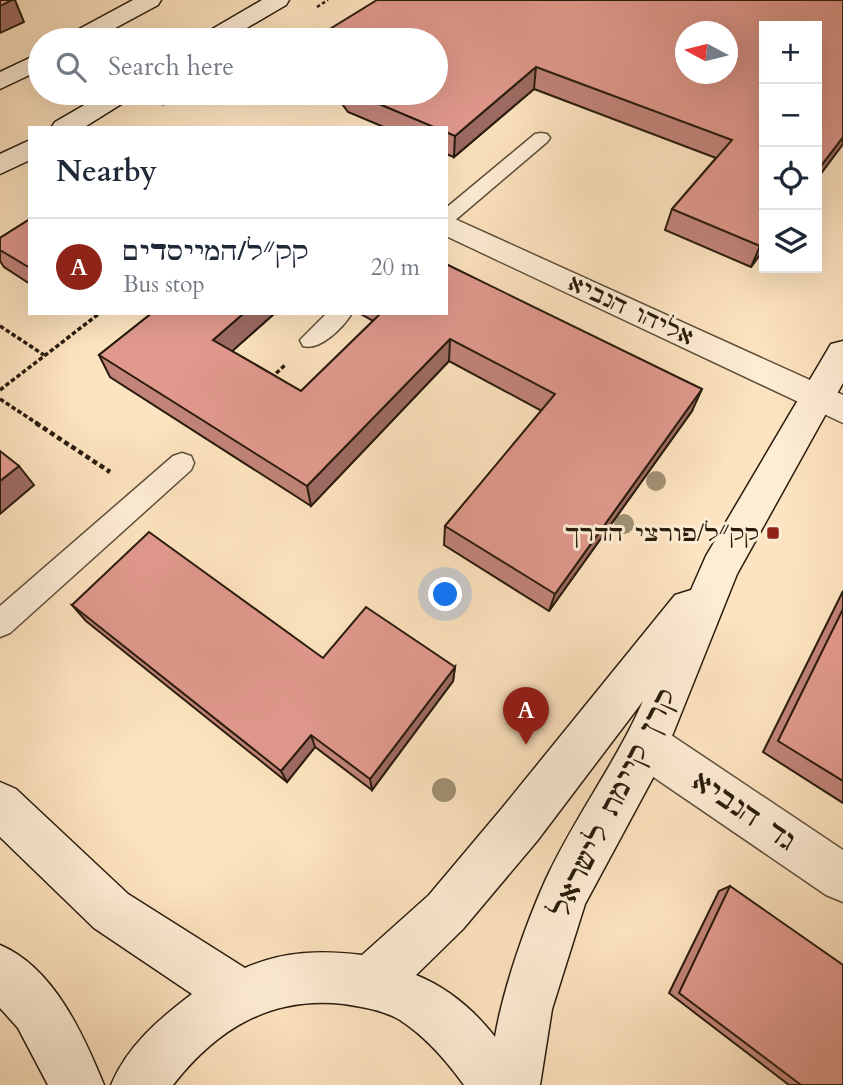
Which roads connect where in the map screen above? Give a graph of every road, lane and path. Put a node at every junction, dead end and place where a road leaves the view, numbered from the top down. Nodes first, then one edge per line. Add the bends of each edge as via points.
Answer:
1 (150, 0) edge
2 (278, 0) edge
3 (98, 28) edge
4 (231, 28) edge
5 (28, 67) edge
6 (0, 82) edge
7 (102, 105) edge
8 (67, 126) edge
9 (541, 138) dead end
10 (28, 149) edge
11 (0, 166) edge
12 (448, 216) edge
13 (448, 225) edge
14 (97, 315) edge
15 (339, 315) edge
16 (0, 326) edge
17 (311, 340) joint
18 (843, 353) edge
19 (44, 355) junction
20 (262, 387) edge
21 (0, 390) edge
22 (0, 399) edge
23 (830, 403) edge
24 (182, 463) dead end
25 (145, 495) junction
26 (720, 568) junction
27 (0, 625) edge
28 (646, 745) junction
29 (0, 805) edge
30 (843, 878) edge
31 (0, 971) edge
32 (372, 981) junction
33 (239, 993) junction
34 (77, 1085) edge
35 (138, 1085) edge
36 (497, 1085) edge
37 (513, 1085) edge

1 - 3 street
2 - 4 street
5 - 6 street
7 - 8 street
9 - 12 lane
10 - 11 street
13 - 23 street, אליהו הנביא
14 - 19 path
15 - 17 lane
16 - 19 path
17 - 20 path
18 - 23 street, קרן קיימת לישראל
19 - 21 path
22 - 25 path
23 - 26 street, קרן קיימת לישראל
24 - 25 lane
25 - 27 lane
26 - 28 street, קרן קיימת לישראל
26 - 32 street, קרן קיימת לישראל via 446,912
28 - 30 street, גד הנביא
28 - 37 street, קרן קיימת לישראל via 564,895 526,1009
29 - 33 street via 111,911
31 - 34 street via 37,1009
32 - 33 street via 304,975
32 - 36 street via 399,991 449,1025
33 - 35 street via 164,1049

